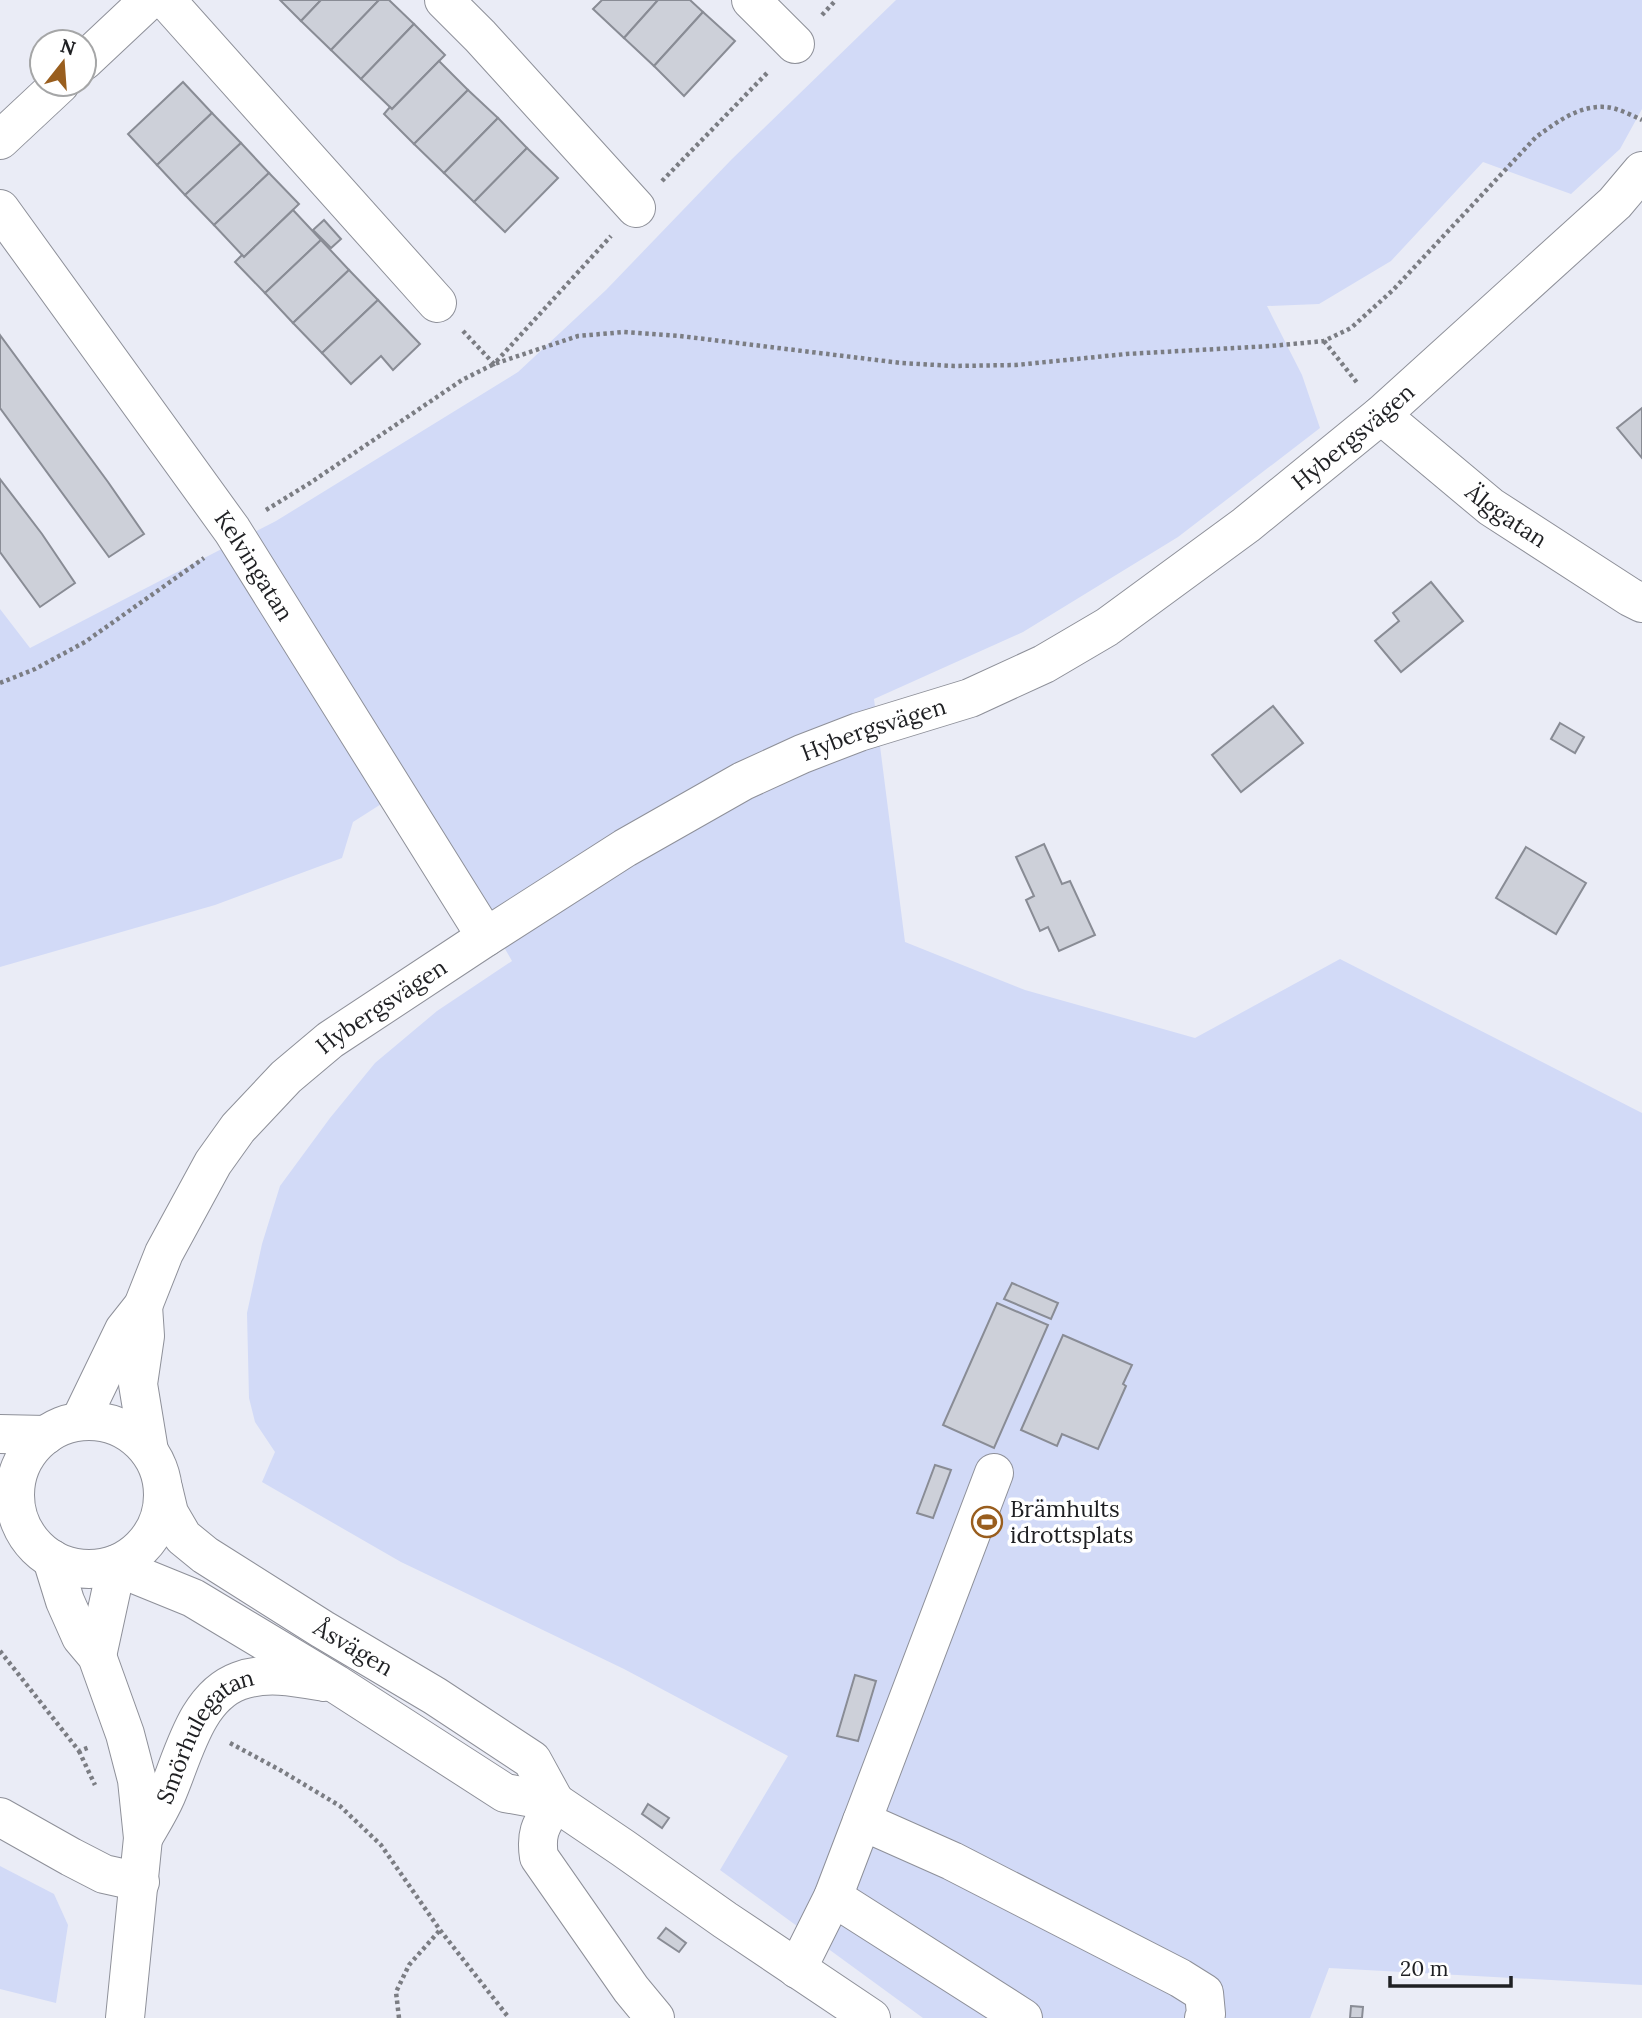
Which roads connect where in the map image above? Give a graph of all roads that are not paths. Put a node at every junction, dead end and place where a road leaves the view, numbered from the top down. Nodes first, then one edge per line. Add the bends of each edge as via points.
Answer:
1 (149, 0) edge
2 (166, 0) edge
3 (444, 0) edge
4 (751, 0) edge
5 (795, 44) dead end
6 (98, 48) edge
7 (45, 98) edge
8 (0, 140) edge
9 (1642, 170) edge
10 (636, 208) dead end
11 (0, 209) edge
12 (437, 303) dead end
13 (1381, 415) junction
14 (1642, 603) edge
15 (486, 937) junction
16 (143, 1306) junction
17 (63, 1428) junction
18 (0, 1434) edge
19 (149, 1451) junction
20 (994, 1473) dead end
21 (163, 1488) junction
22 (12, 1521) edge
23 (52, 1559) junction
24 (119, 1563) junction
25 (97, 1656) junction
26 (335, 1684) junction
27 (555, 1802) junction
28 (0, 1816) edge
29 (862, 1821) junction
30 (143, 1838) junction
31 (140, 1882) junction
32 (833, 1897) junction
33 (797, 1969) junction
34 (125, 2018) edge
35 (655, 2018) edge
36 (871, 2018) edge
37 (1023, 2018) edge
38 (1204, 2018) edge

1 - 6 street
2 - 12 street
3 - 10 street
4 - 5 street
7 - 8 street
9 - 13 street, Hybergsvägen via 1615,203
11 - 15 street, Kelvingatan via 232,530
13 - 14 street, Älggatan via 1491,507
13 - 15 street, Hybergsvägen via 1246,525 1107,627 1044,664 970,698 859,732 743,781 625,848
15 - 16 street, Hybergsvägen via 330,1040 286,1077 238,1128 213,1163 164,1254
16 - 17 street, Hybergsvägen
16 - 19 street, Hybergsvägen via 145,1336 138,1384
17 - 18 street
17 - 19 street via 102,1422 133,1436
17 - 22 street via 29,1452 23,1462
19 - 21 street
20 - 29 street
21 - 24 street via 162,1513 151,1536
21 - 27 street, Åsvägen via 169,1513 183,1536 205,1555 532,1760
22 - 23 street
23 - 24 street via 89,1569
23 - 25 street, Smörhulegatan via 80,1637
24 - 25 street
24 - 26 street, Åsvägen via 192,1598
25 - 30 street, Smörhulegatan via 137,1780
26 - 27 street, Åsvägen via 505,1793
26 - 30 street, Smörhulegatan via 258,1676 220,1692 193,1727 165,1798
27 - 33 street, Åsvägen
27 - 35 street via 540,1827 539,1857
28 - 31 street via 104,1874
29 - 32 street
29 - 38 street via 952,1861 1180,1978 1204,1993
30 - 31 street, Smörhulegatan
31 - 34 street, Smörhulegatan
32 - 33 street
32 - 37 street
33 - 36 street, Åsvägen

